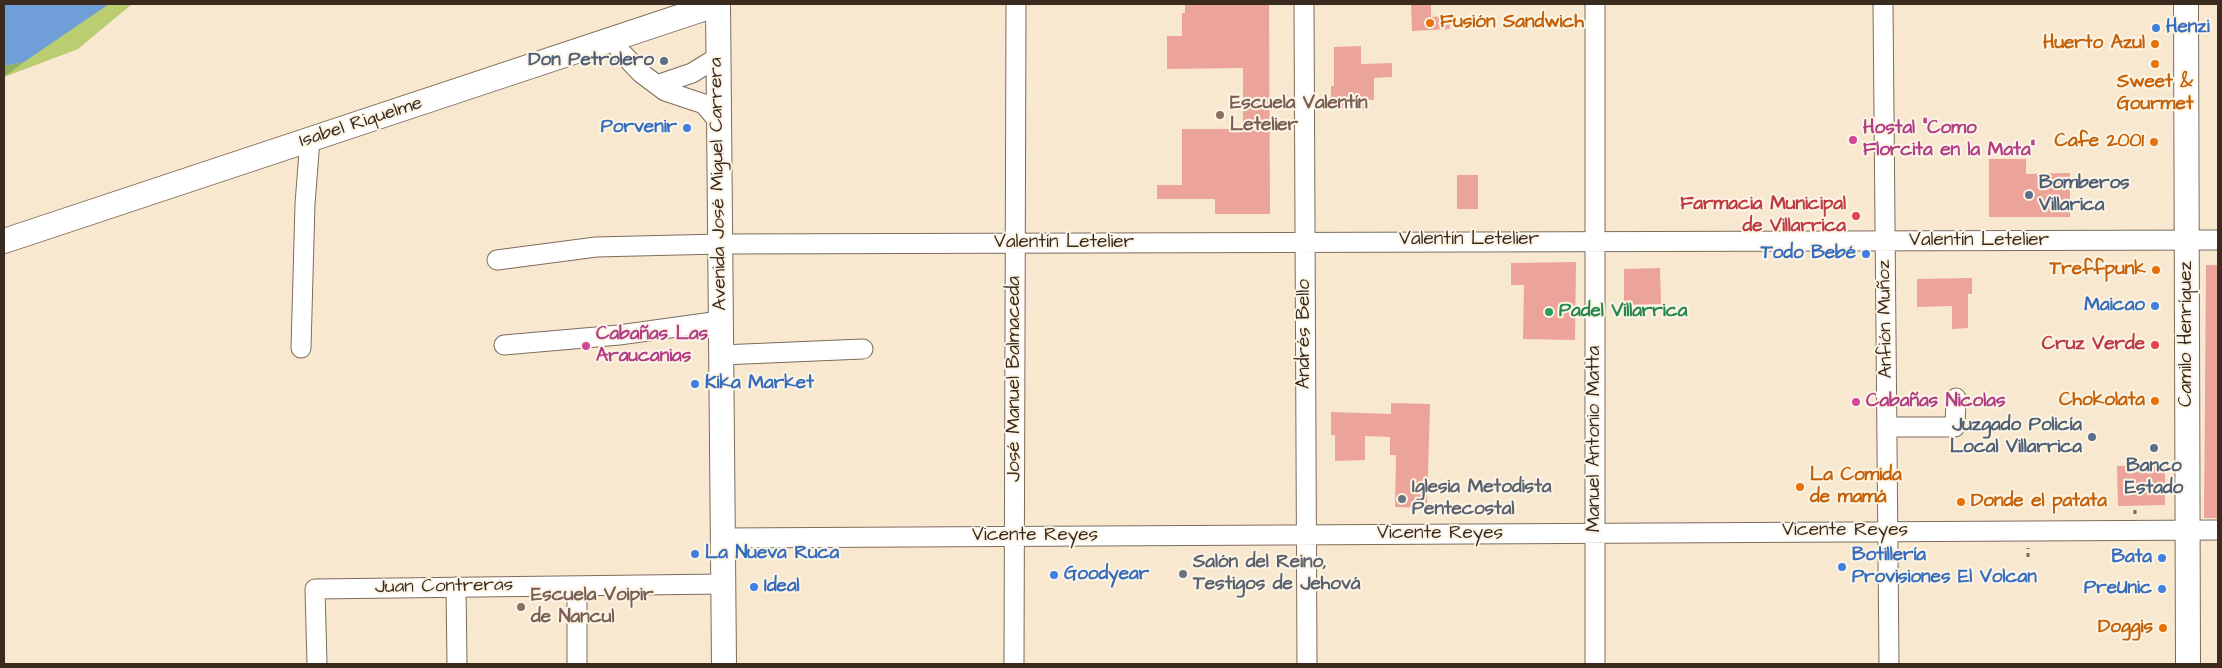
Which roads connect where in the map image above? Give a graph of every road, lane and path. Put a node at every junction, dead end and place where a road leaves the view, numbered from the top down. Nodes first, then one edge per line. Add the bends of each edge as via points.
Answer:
1 (718, 4) edge
2 (1016, 4) edge
3 (1304, 4) edge
4 (1595, 4) edge
5 (1883, 4) edge
6 (2186, 4) edge
7 (694, 8) edge
8 (616, 38) junction
9 (718, 57) junction
10 (657, 85) junction
11 (719, 122) junction
12 (310, 139) junction
13 (1595, 240) junction
14 (2186, 240) junction
15 (2218, 240) edge
16 (4, 241) edge
17 (1305, 241) junction
18 (1885, 241) junction
19 (720, 244) junction
20 (1015, 244) junction
21 (497, 260) dead end
22 (720, 322) junction
23 (504, 345) dead end
24 (301, 348) dead end
25 (863, 349) dead end
26 (721, 355) junction
27 (1956, 398) dead end
28 (1887, 427) junction
29 (2187, 530) junction
30 (2218, 530) edge
31 (1888, 531) junction
32 (1595, 533) junction
33 (1306, 535) junction
34 (1015, 537) junction
35 (723, 538) junction
36 (723, 584) junction
37 (577, 586) junction
38 (456, 587) junction
39 (317, 664) edge
40 (457, 664) edge
41 (577, 664) edge
42 (724, 664) edge
43 (1014, 664) edge
44 (1307, 664) edge
45 (1595, 664) edge
46 (1889, 664) edge
47 (2188, 664) edge

1 - 7 main road, Isabel Riquelme
1 - 9 main road, Avenida José Miguel Carrera
2 - 20 street, José Manuel Balmaceda
3 - 17 street, Andrés Bello
4 - 13 street, Manuel Antonio Matta
5 - 18 street, Anfión Muñoz
6 - 14 main road, Camilo Henríquez
7 - 8 main road, Isabel Riquelme
8 - 10 street via 620,51 629,62
8 - 12 main road, Isabel Riquelme
9 - 10 street via 692,73
9 - 11 main road, Avenida José Miguel Carrera
10 - 11 street via 675,95 704,104
11 - 19 main road, Avenida José Miguel Carrera
12 - 16 main road, Isabel Riquelme
12 - 24 street
13 - 17 street, Valentín Letelier
13 - 18 street, Valentín Letelier
13 - 32 street, Manuel Antonio Matta
14 - 15 street, Valentín Letelier
14 - 18 street, Valentín Letelier
14 - 29 main road, Camilo Henríquez
17 - 20 street, Valentín Letelier
17 - 33 street, Andrés Bello
18 - 28 street, Anfión Muñoz
19 - 20 street, Valentín Letelier
19 - 21 street, Valentín Letelier via 596,247
19 - 22 main road, Avenida José Miguel Carrera
20 - 34 street, José Manuel Balmaceda
22 - 23 street
22 - 26 main road, Avenida José Miguel Carrera
25 - 26 street
26 - 35 main road, Avenida José Miguel Carrera
27 - 28 street via 1955,427
28 - 31 street, Anfión Muñoz
29 - 30 street, Vicente Reyes
29 - 31 street, Vicente Reyes
29 - 47 main road, Camilo Henríquez
31 - 32 street, Vicente Reyes
31 - 46 street, Anfión Muñoz
32 - 33 street, Vicente Reyes
32 - 45 street, Manuel Antonio Matta
33 - 34 street, Vicente Reyes
33 - 44 street, Andrés Bello
34 - 35 street, Vicente Reyes
34 - 43 street, José Manuel Balmaceda
35 - 36 main road, Avenida José Miguel Carrera
36 - 37 street, Juan Contreras
36 - 42 main road, Avenida José Miguel Carrera
37 - 38 street, Juan Contreras
37 - 41 street
38 - 39 street, Juan Contreras via 315,589
38 - 40 street

